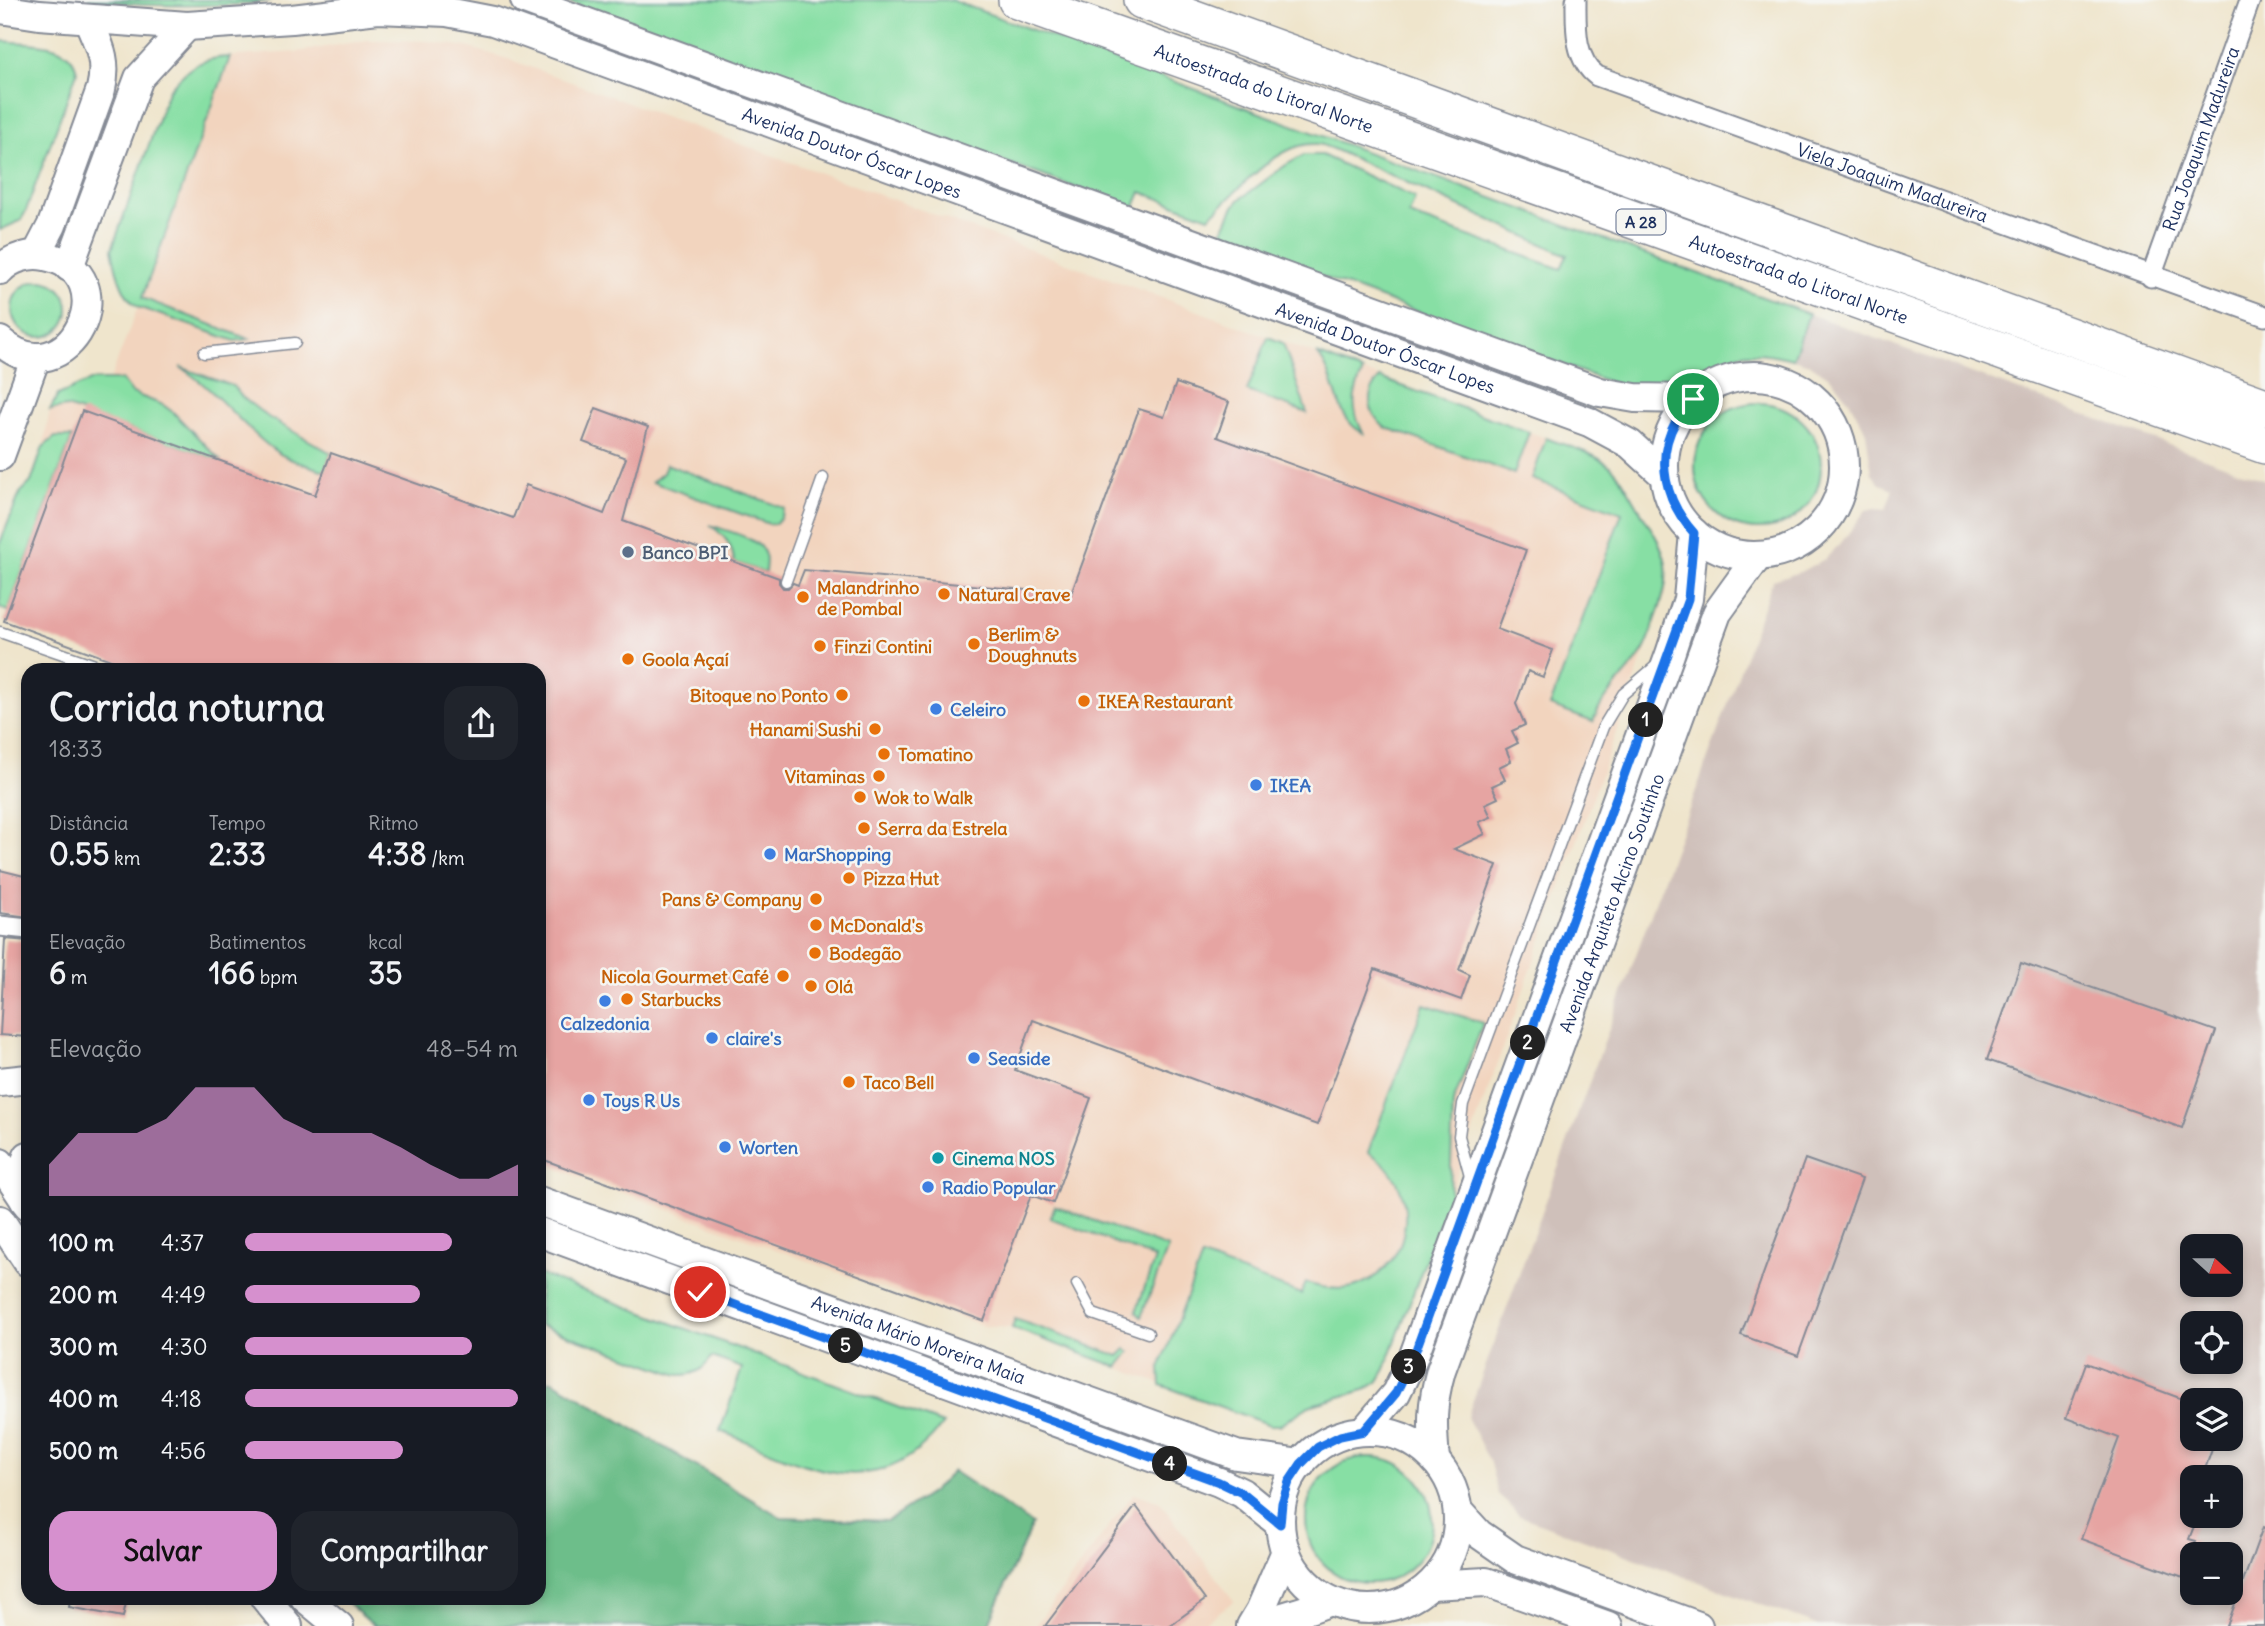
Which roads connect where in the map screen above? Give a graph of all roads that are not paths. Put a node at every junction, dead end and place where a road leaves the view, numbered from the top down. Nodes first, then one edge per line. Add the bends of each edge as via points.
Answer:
1 (525, 0) edge
2 (1017, 0) edge
3 (1142, 0) edge
4 (1576, 0) edge
5 (2250, 0) edge
6 (33, 7) edge
7 (0, 9) edge
8 (299, 9) edge
9 (88, 19) junction
10 (187, 26) junction
11 (37, 254) junction
12 (69, 267) junction
13 (0, 270) edge
14 (2151, 276) junction
15 (2265, 316) edge
16 (295, 343) dead end
17 (0, 345) edge
18 (204, 353) dead end
19 (36, 357) junction
20 (1693, 399) junction
21 (2265, 407) edge
22 (2265, 444) edge
23 (0, 456) edge
24 (1664, 475) junction
25 (823, 478) dead end
26 (1694, 533) junction
27 (1758, 556) junction
28 (786, 581) dead end
29 (0, 632) edge
30 (1670, 654) junction
31 (89, 663) edge
32 (0, 926) edge
33 (21, 928) edge
34 (21, 1080) edge
35 (0, 1082) edge
36 (0, 1163) edge
37 (1474, 1192) junction
38 (21, 1194) edge
39 (546, 1204) edge
40 (0, 1220) edge
41 (546, 1235) edge
42 (21, 1252) edge
43 (1077, 1284) dead end
44 (1148, 1333) dead end
45 (1364, 1431) junction
46 (1435, 1460) junction
47 (1301, 1464) junction
48 (1458, 1511) junction
49 (1283, 1538) junction
50 (1431, 1585) junction
51 (1330, 1601) junction
52 (271, 1605) edge
53 (313, 1605) edge
54 (288, 1626) edge
55 (340, 1626) edge
56 (1253, 1626) edge
57 (1608, 1626) edge
58 (1698, 1626) edge

1 - 20 main road, Avenida Doutor Óscar Lopes via 1600,392
2 - 22 highway, Autoestrada do Litoral Norte / A 28
3 - 21 highway, Autoestrada do Litoral Norte / A 28
4 - 14 street, Viela Joaquim Madureira via 1576,35 1589,70 1597,76
5 - 14 street, Rua Joaquim Madureira
6 - 7 main road, Avenida Doutor Óscar Lopes
6 - 9 main road, Avenida Doutor Óscar Lopes
8 - 10 main road, Avenida Doutor Óscar Lopes
8 - 24 main road, Avenida Doutor Óscar Lopes via 447,12 493,21 1589,422 1630,444
9 - 10 main road, Avenida Doutor Óscar Lopes
9 - 11 main road via 105,72 52,225
10 - 12 main road via 139,78
11 - 12 main road
11 - 13 main road via 20,257
12 - 19 main road via 78,276 86,299 84,323 70,344
14 - 15 street, Viela Joaquim Madureira
16 - 18 lane
17 - 19 main road
19 - 23 main road
20 - 24 main road via 1676,421 1666,447
20 - 27 main road via 1715,384 1740,376 1767,376 1793,383 1815,398 1832,419 1842,443 1844,470 1839,496 1827,520 1784,551
24 - 26 main road via 1674,507
25 - 28 lane
26 - 27 main road via 1735,554
26 - 30 main road, Avenida Arquiteto Alcino Soutinho via 1688,599
27 - 46 main road, Avenida Arquiteto Alcino Soutinho via 1717,613 1441,1370 1433,1397
29 - 31 lane
30 - 37 main road, Avenida Arquiteto Alcino Soutinho
30 - 37 lane via 1623,694 1603,727 1468,1092 1459,1136
32 - 33 street
34 - 35 main road
36 - 38 main road
37 - 45 main road, Avenida Arquiteto Alcino Soutinho via 1413,1358 1396,1393
39 - 47 main road, Avenida Mário Moreira Maia via 1236,1455
40 - 42 main road
41 - 49 main road, Avenida Mário Moreira Maia via 1219,1482 1242,1493
43 - 44 lane via 1093,1314
45 - 46 main road via 1415,1443
45 - 47 main road via 1318,1447
46 - 48 main road via 1447,1476
47 - 49 main road via 1282,1503
48 - 50 main road via 1453,1551
48 - 58 main road via 1479,1534 1515,1559
49 - 51 main road via 1296,1571
49 - 56 main road
50 - 51 main road via 1409,1601 1384,1609 1358,1609
50 - 57 main road via 1486,1582
51 - 56 main road
52 - 54 main road
53 - 55 main road

